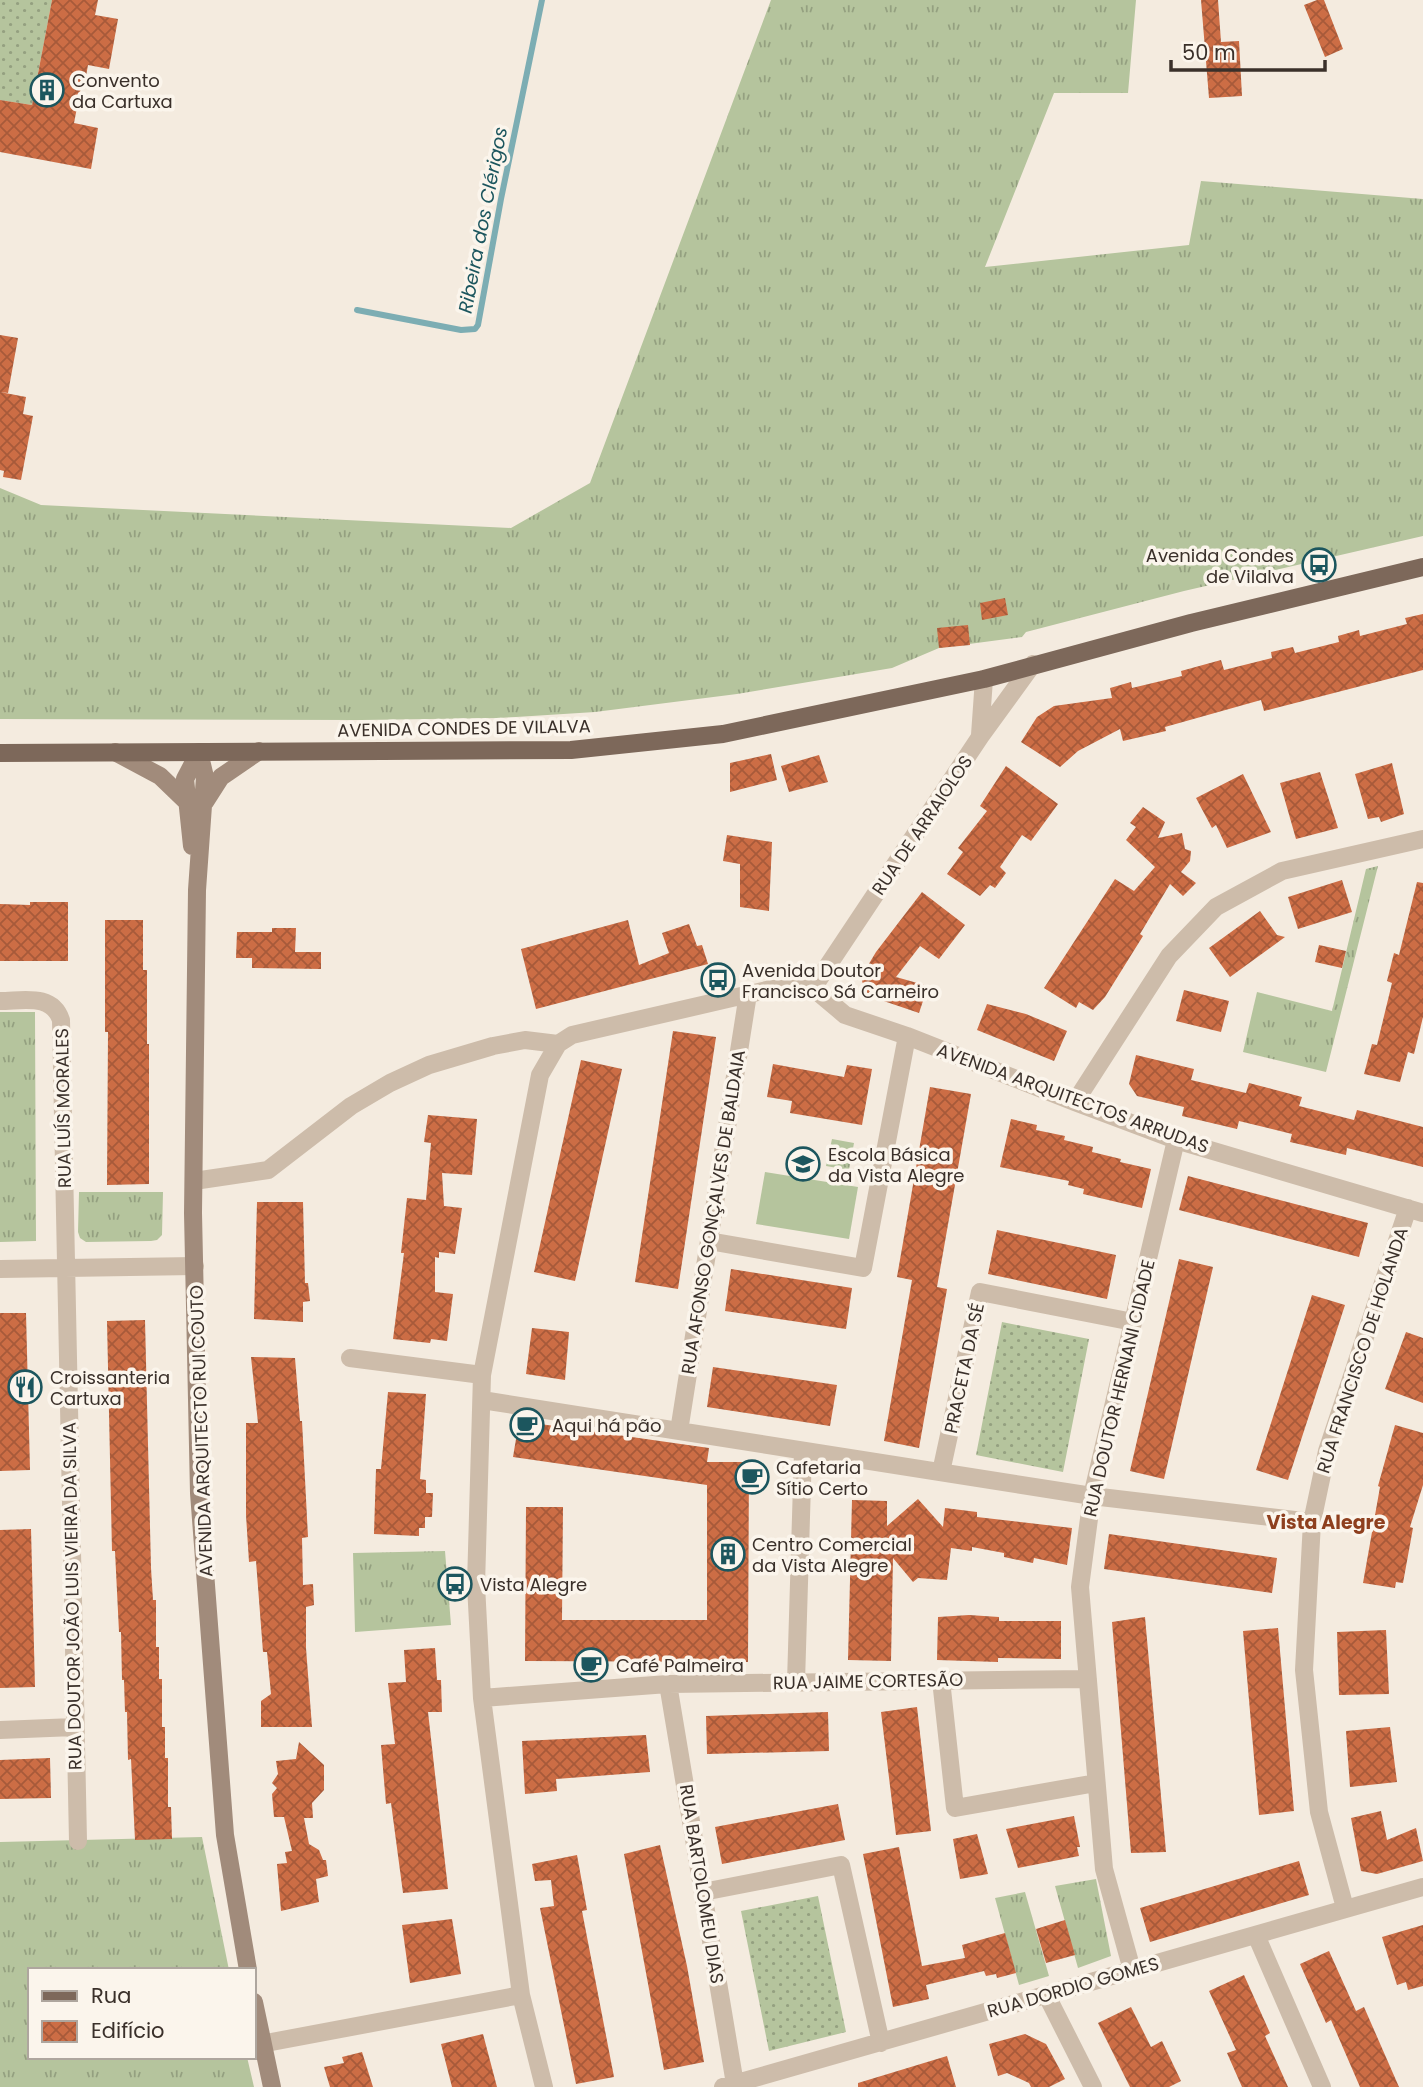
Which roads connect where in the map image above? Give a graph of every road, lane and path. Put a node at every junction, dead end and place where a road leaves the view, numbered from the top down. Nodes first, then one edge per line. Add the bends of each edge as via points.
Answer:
1 (1423, 567) edge
2 (1033, 664) junction
3 (984, 679) junction
4 (980, 737) junction
5 (259, 751) junction
6 (115, 752) junction
7 (199, 752) junction
8 (0, 753) edge
9 (195, 803) junction
10 (1423, 839) edge
11 (813, 989) junction
12 (748, 994) junction
13 (0, 1001) edge
14 (907, 1036) junction
15 (558, 1044) junction
16 (1074, 1102) junction
17 (1176, 1140) junction
18 (194, 1181) junction
19 (1415, 1210) edge
20 (709, 1241) junction
21 (195, 1266) junction
22 (66, 1268) junction
23 (0, 1269) edge
24 (1133, 1322) junction
25 (350, 1358) dead end
26 (482, 1375) junction
27 (482, 1401) junction
28 (679, 1431) junction
29 (803, 1451) junction
30 (941, 1472) junction
31 (1092, 1496) junction
32 (1312, 1522) junction
33 (1088, 1679) junction
34 (941, 1680) junction
35 (796, 1682) junction
36 (668, 1684) junction
37 (482, 1698) junction
38 (74, 1727) junction
39 (0, 1730) edge
40 (1096, 1783) junction
41 (78, 1841) dead end
42 (1423, 1886) edge
43 (703, 1892) junction
44 (1345, 1908) junction
45 (1256, 1935) junction
46 (248, 1968) edge
47 (1132, 1970) junction
48 (521, 1995) junction
49 (1046, 1996) junction
50 (256, 2014) edge
51 (261, 2043) junction
52 (881, 2043) junction
53 (729, 2085) edge
54 (272, 2087) edge
55 (544, 2087) edge
56 (1093, 2087) edge
57 (1322, 2087) edge

1 - 2 main road, AVENIDA CONDES DE VILALVA
2 - 3 main road, AVENIDA CONDES DE VILALVA
2 - 4 street, RUA DE ARRAIOLOS
3 - 4 street
3 - 5 main road, AVENIDA CONDES DE VILALVA via 723,734 571,750
4 - 11 street, RUA DE ARRAIOLOS
5 - 7 main road, AVENIDA CONDES DE VILALVA
5 - 9 street, AVENIDA ARQUITECTO RUI COUTO via 221,777
6 - 7 main road, AVENIDA CONDES DE VILALVA
6 - 8 main road, AVENIDA CONDES DE VILALVA
6 - 9 street via 160,776
7 - 9 street, AVENIDA ARQUITECTO RUI COUTO via 185,779
9 - 18 street, AVENIDA ARQUITECTO RUI COUTO
10 - 16 street via 1282,871 1216,907 1169,956
11 - 12 street via 784,987
11 - 14 street, AVENIDA ARQUITECTOS ARRUDAS via 845,1015
12 - 15 street via 593,1028
12 - 20 street, RUA AFONSO GONÇALVES DE BALDAIA
13 - 22 street, RUA LUÍS MORALES via 46,1001 61,1020
14 - 16 street, AVENIDA ARQUITECTOS ARRUDAS
14 - 20 street via 863,1268
15 - 18 street via 525,1040 429,1065 351,1106 268,1170
15 - 26 street via 540,1075
16 - 17 street, AVENIDA ARQUITECTOS ARRUDAS
17 - 19 street, AVENIDA ARQUITECTOS ARRUDAS
17 - 24 street, RUA DOUTOR HERNANI CIDADE
18 - 21 street, AVENIDA ARQUITECTO RUI COUTO
19 - 32 street, RUA FRANCISCO DE HOLANDA via 1327,1451
20 - 28 street, RUA AFONSO GONÇALVES DE BALDAIA
21 - 22 street
21 - 46 street, AVENIDA ARQUITECTO RUI COUTO via 199,1493 224,1825
22 - 23 street
22 - 38 street, RUA DOUTOR JOÃO LUIS VIEIRA DA SILVA
24 - 30 street, PRACETA DA SÉ via 980,1292
24 - 31 street, RUA DOUTOR HERNANI CIDADE
25 - 26 street
26 - 27 street
27 - 28 street
27 - 37 street via 476,1585
28 - 29 street
29 - 30 street
29 - 35 street
30 - 31 street
31 - 32 street
31 - 33 street, RUA DOUTOR HERNANI CIDADE via 1080,1587
32 - 44 street, RUA FRANCISCO DE HOLANDA via 1304,1670 1319,1812
33 - 34 street, RUA JAIME CORTESÃO
33 - 40 street, RUA DOUTOR HERNANI CIDADE
34 - 35 street, RUA JAIME CORTESÃO
34 - 40 street via 955,1808
35 - 36 street, RUA JAIME CORTESÃO
36 - 37 street, RUA JAIME CORTESÃO
36 - 43 street, RUA BARTOLOMEU DIAS
37 - 48 street
38 - 39 street
38 - 41 street, RUA DOUTOR JOÃO LUIS VIEIRA DA SILVA
40 - 47 street, RUA DOUTOR HERNANI CIDADE via 1104,1869
42 - 44 street, RUA DORDIO GOMES
43 - 52 street via 841,1865
43 - 53 street, RUA BARTOLOMEU DIAS
44 - 45 street, RUA DORDIO GOMES
45 - 47 street, RUA DORDIO GOMES
45 - 57 street
47 - 49 street, RUA DORDIO GOMES
48 - 51 street
48 - 55 street
49 - 52 street, RUA DORDIO GOMES
49 - 56 street
50 - 51 street
51 - 54 street
52 - 53 street, RUA DORDIO GOMES

